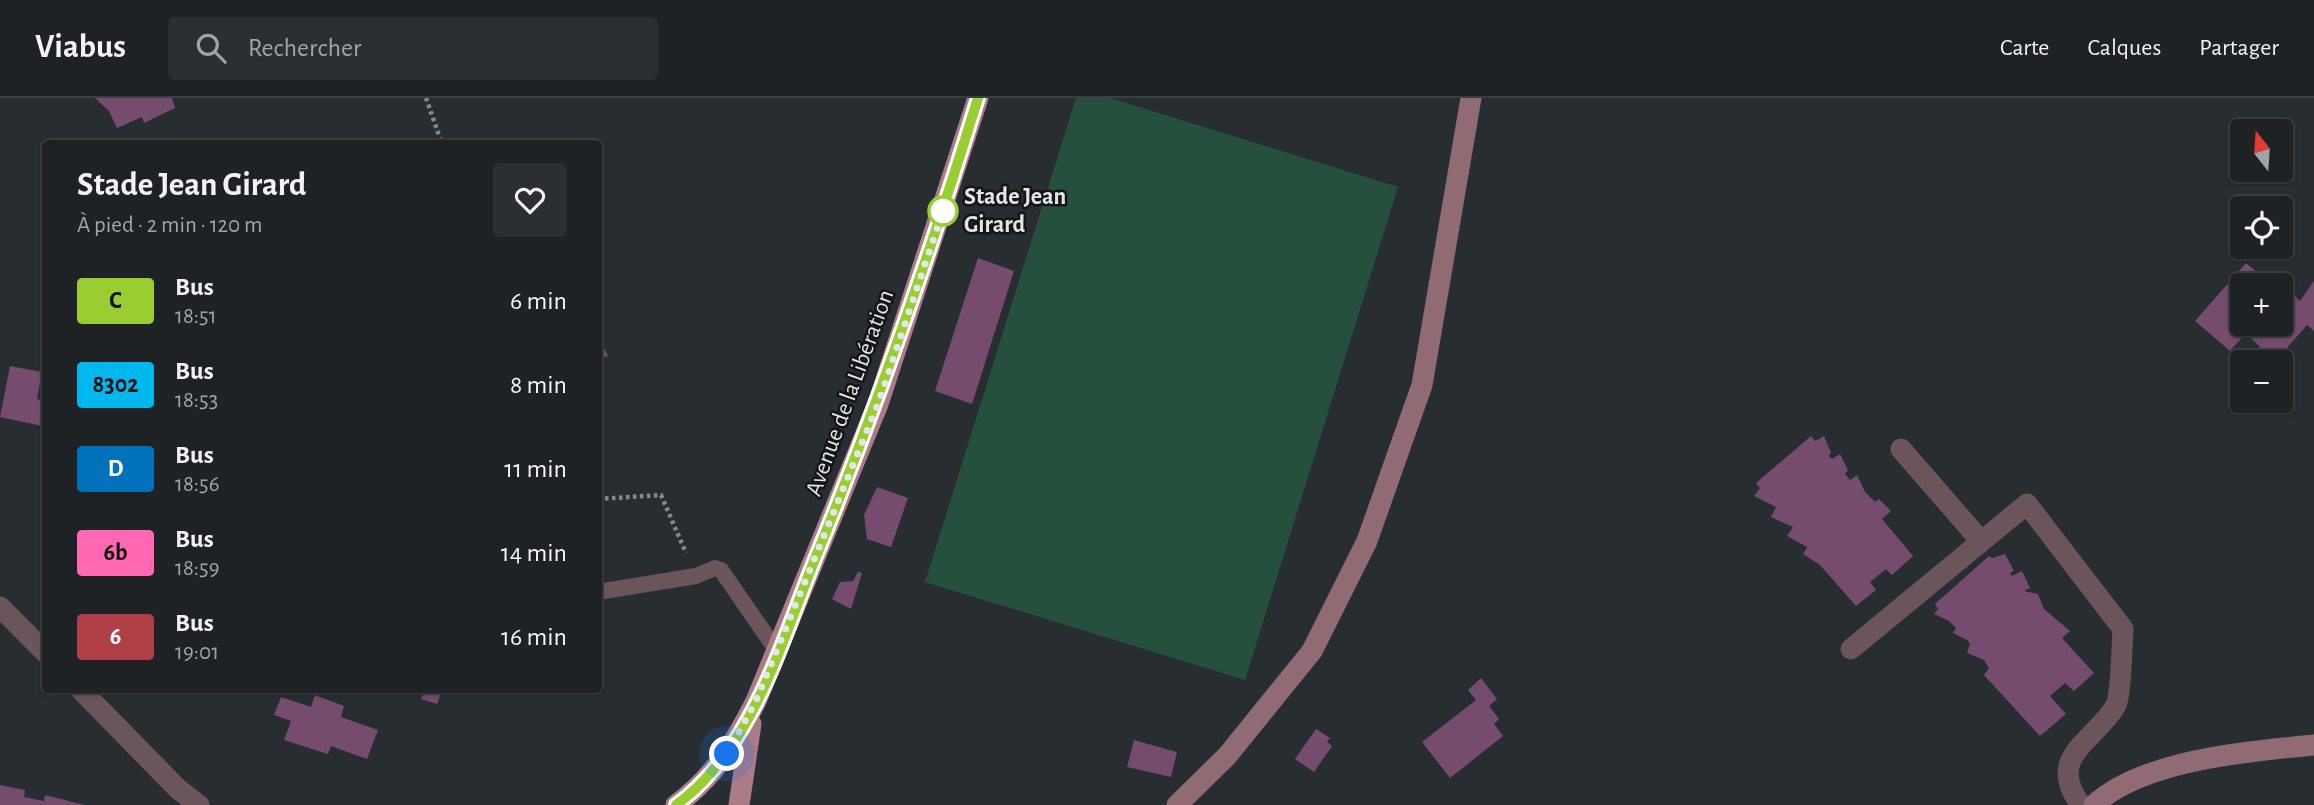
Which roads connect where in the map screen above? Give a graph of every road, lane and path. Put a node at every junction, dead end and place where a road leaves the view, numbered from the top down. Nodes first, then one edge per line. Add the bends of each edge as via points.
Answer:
1 (426, 98) edge
2 (978, 98) edge
3 (1471, 98) edge
4 (441, 140) edge
5 (1901, 449) dead end
6 (602, 499) edge
7 (1980, 541) junction
8 (696, 576) junction
9 (602, 591) edge
10 (0, 607) edge
11 (42, 649) edge
12 (1851, 649) dead end
13 (777, 651) junction
14 (84, 693) edge
15 (756, 701) junction
16 (2314, 745) edge
17 (2099, 801) edge
18 (199, 805) edge
19 (676, 805) edge
20 (739, 805) edge
21 (1177, 805) edge
22 (2081, 805) edge

1 - 4 path
2 - 13 main road, Avenue de la Libération via 878,404
3 - 21 street via 1422,385 1367,541 1312,651 1227,756
5 - 7 street
6 - 8 path via 661,495
7 - 12 street
7 - 22 street via 2027,504 2123,629 2117,704 2073,752 2071,791
8 - 9 lane
8 - 13 lane via 715,568 726,575
10 - 11 street
13 - 15 main road, Avenue de la Libération
14 - 18 street
15 - 19 main road, Avenue de la Libération via 719,767
15 - 20 main road, Avenue de la Libération
16 - 17 street via 2237,752 2157,771

